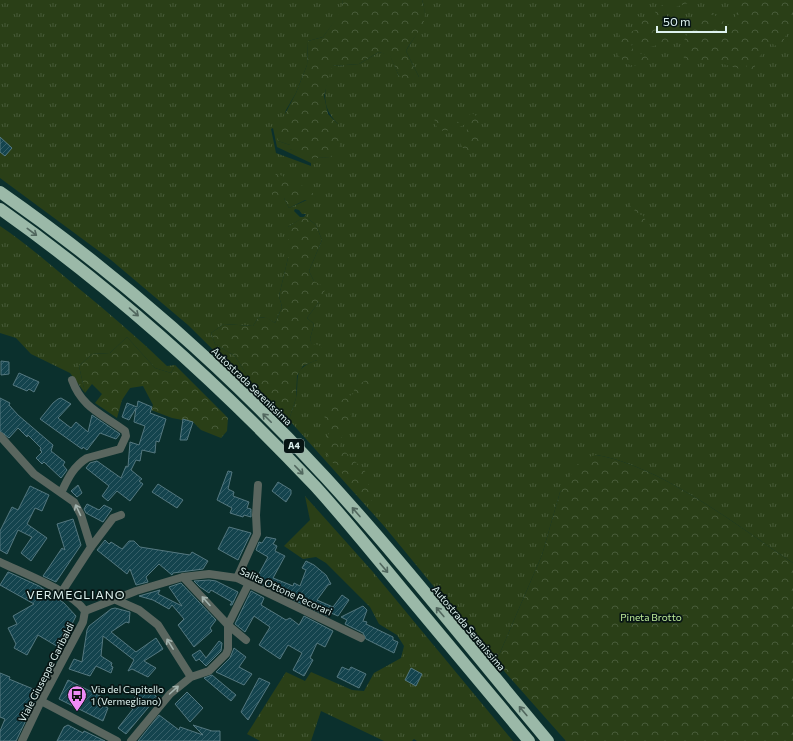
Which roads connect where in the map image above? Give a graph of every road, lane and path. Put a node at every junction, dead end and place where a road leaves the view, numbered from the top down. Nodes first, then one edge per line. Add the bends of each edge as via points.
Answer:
1 (0, 192) edge
2 (0, 209) edge
3 (72, 380) dead end
4 (0, 436) edge
5 (258, 485) dead end
6 (62, 491) junction
7 (121, 515) dead end
8 (91, 547) junction
9 (0, 562) edge
10 (183, 577) junction
11 (236, 578) junction
12 (249, 583) junction
13 (61, 593) junction
14 (110, 600) junction
15 (85, 611) junction
16 (228, 625) junction
17 (361, 638) dead end
18 (246, 640) dead end
19 (190, 678) junction
20 (41, 700) junction
21 (22, 741) edge
22 (117, 741) edge
23 (131, 741) edge
24 (529, 741) edge
25 (548, 741) edge

25 -> 1 highway, Autostrada Serenissima / A4 via 375,534 325,477 274,425 136,294
2 -> 24 highway, A4 via 126,305 265,435 360,538
3 - 6 street via 81,400 125,431 126,436 120,449 82,461 69,475
4 - 6 street via 34,474
5 - 11 street via 257,534
8 -> 6 street via 81,515 74,502
7 - 8 street via 113,518
8 - 13 street
9 - 13 street
10 - 11 street, Salita Ottone Pecorari via 209,574
10 - 14 street, Salita Ottone Pecorari
16 -> 10 street
11 - 12 street, Salita Ottone Pecorari
12 - 16 street
12 - 17 street, Salita Ottone Pecorari
13 - 15 street via 77,602
14 - 15 street, Salita Ottone Pecorari
19 -> 14 street via 158,625 139,610
15 - 20 street, Viale Giuseppe Garibaldi via 82,622
16 - 18 street
16 - 19 street via 226,654 209,671
23 -> 19 street via 170,694
20 - 21 street, Viale Giuseppe Garibaldi
20 - 22 street

